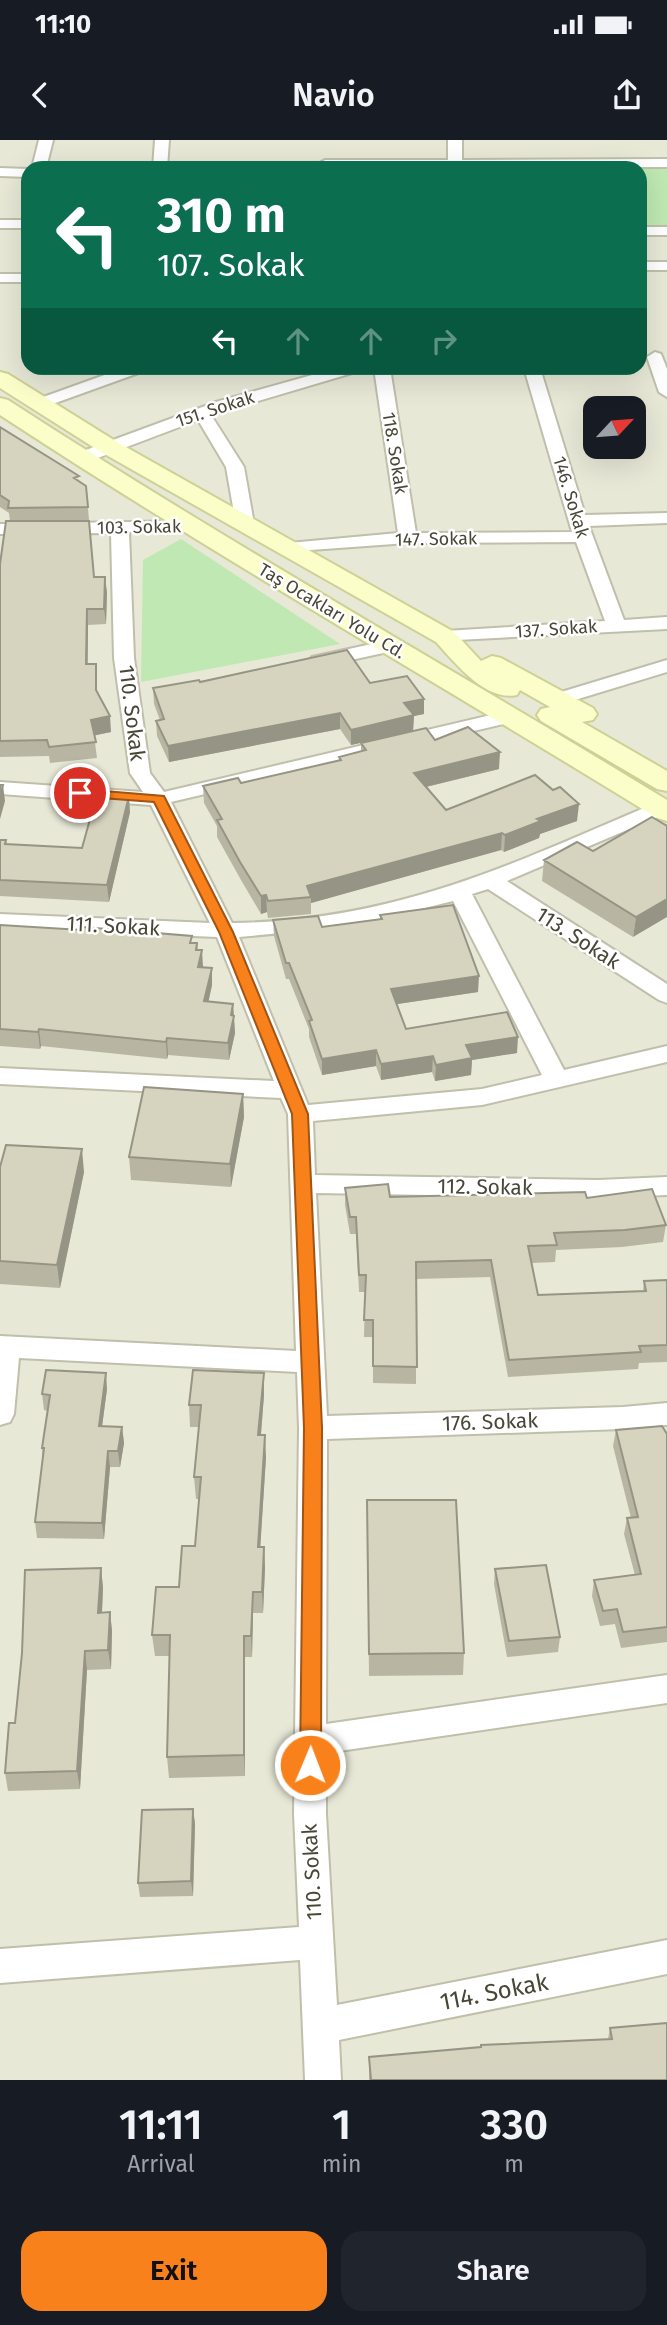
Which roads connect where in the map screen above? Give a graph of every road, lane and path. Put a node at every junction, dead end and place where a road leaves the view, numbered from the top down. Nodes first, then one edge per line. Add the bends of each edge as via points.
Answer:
1 (46, 140) edge
2 (162, 140) edge
3 (455, 140) edge
4 (41, 161) edge
5 (160, 161) edge
6 (455, 161) edge
7 (647, 163) edge
8 (667, 163) edge
9 (0, 172) edge
10 (21, 173) edge
11 (0, 224) edge
12 (21, 224) edge
13 (647, 231) edge
14 (667, 231) edge
15 (647, 266) edge
16 (667, 266) edge
17 (0, 278) edge
18 (21, 278) edge
19 (654, 357) edge
20 (119, 375) edge
21 (304, 375) edge
22 (325, 375) edge
23 (384, 375) edge
24 (534, 375) edge
25 (0, 379) edge
26 (312, 379) junction
27 (667, 393) edge
28 (41, 403) junction
29 (0, 405) edge
30 (201, 412) junction
31 (109, 447) junction
32 (81, 458) junction
33 (667, 518) edge
34 (245, 524) junction
35 (193, 526) junction
36 (120, 527) junction
37 (0, 529) edge
38 (581, 529) junction
39 (408, 538) junction
40 (289, 548) junction
41 (288, 584) junction
42 (667, 623) edge
43 (616, 625) junction
44 (445, 637) junction
45 (390, 646) junction
46 (294, 666) edge
47 (667, 666) edge
48 (555, 700) junction
49 (512, 716) junction
50 (667, 756) edge
51 (667, 783) edge
52 (0, 788) edge
53 (159, 799) junction
54 (664, 811) edge
55 (490, 880) junction
56 (459, 890) junction
57 (0, 921) edge
58 (226, 932) junction
59 (667, 995) edge
60 (667, 1054) edge
61 (0, 1076) edge
62 (557, 1080) junction
63 (295, 1102) junction
64 (303, 1184) junction
65 (667, 1186) edge
66 (3, 1347) edge
67 (310, 1363) junction
68 (0, 1414) edge
69 (667, 1414) edge
70 (313, 1428) junction
71 (667, 1689) edge
72 (310, 1741) junction
73 (316, 1941) junction
74 (667, 1957) edge
75 (0, 1966) edge
76 (320, 2026) junction
77 (323, 2080) edge

1 - 4 street
2 - 5 street
3 - 6 street
7 - 8 street
9 - 10 street
11 - 12 street
13 - 14 street
15 - 16 street
17 - 18 street
19 - 27 street
20 - 28 street
21 - 26 street
22 - 26 street, 151. Sokak
23 - 39 street, 118. Sokak
24 - 38 street, 146. Sokak
25 - 28 main road, Taş Ocakları Yolu Cd.
26 - 30 street, 151. Sokak
28 - 31 main road, Taş Ocakları Yolu Cd.
29 - 32 main road, Taş Ocakları Yolu Cd.
30 - 31 street, 151. Sokak
30 - 34 street via 235,467
31 - 32 street, 151. Sokak
31 - 34 main road, Taş Ocakları Yolu Cd.
32 - 35 main road, Taş Ocakları Yolu Cd.
33 - 38 street, 147. Sokak
34 - 40 main road, Taş Ocakları Yolu Cd.
35 - 36 street, 103. Sokak
35 - 41 main road, Taş Ocakları Yolu Cd.
36 - 37 street, 103. Sokak
36 - 53 street, 110. Sokak via 124,659 137,699 139,773
38 - 39 street, 147. Sokak
38 - 43 street, 146. Sokak
39 - 40 street, 147. Sokak
40 - 44 main road, Taş Ocakları Yolu Cd.
41 - 44 main road via 315,586 407,642
41 - 45 main road, Taş Ocakları Yolu Cd.
42 - 43 street, 137. Sokak
43 - 44 street, 137. Sokak
44 - 48 main road
44 - 51 main road, Taş Ocakları Yolu Cd. via 475,670
45 - 46 street
45 - 49 main road, Taş Ocakları Yolu Cd.
47 - 48 street
48 - 50 main road
49 - 53 street
49 - 54 main road, Taş Ocakları Yolu Cd.
52 - 53 street
53 - 58 street, 110. Sokak
54 - 55 street, 111. Sokak
55 - 56 street, 111. Sokak
55 - 59 street, 113. Sokak
56 - 58 street, 111. Sokak via 362,917
56 - 62 street
57 - 58 street, 111. Sokak
58 - 63 street, 110. Sokak
60 - 62 street
61 - 63 street
62 - 63 street via 482,1097
63 - 64 street, 110. Sokak
64 - 65 street, 112. Sokak
64 - 67 street, 110. Sokak
66 - 67 street
66 - 68 street
67 - 70 street, 110. Sokak
69 - 70 street, 176. Sokak
70 - 72 street, 110. Sokak
71 - 72 street
72 - 73 street, 110. Sokak
73 - 75 street
73 - 76 street, 110. Sokak
74 - 76 street, 114. Sokak
76 - 77 street, 110. Sokak

